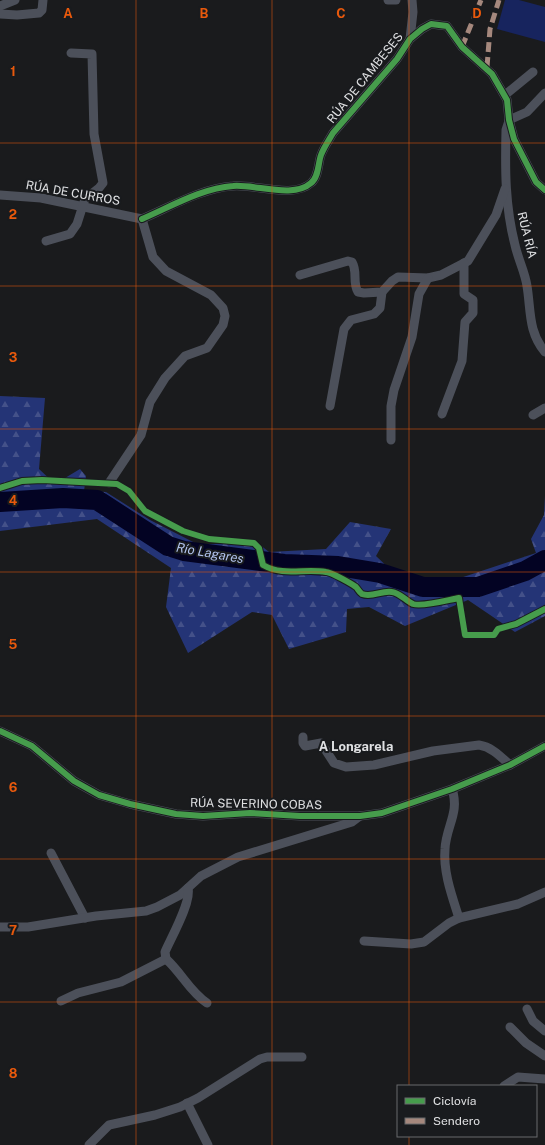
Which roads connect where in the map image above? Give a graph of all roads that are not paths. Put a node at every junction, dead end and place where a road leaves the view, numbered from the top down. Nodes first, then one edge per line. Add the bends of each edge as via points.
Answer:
1 (15, 0) edge
2 (43, 0) edge
3 (388, 0) edge
4 (396, 0) edge
5 (412, 0) edge
6 (0, 6) edge
7 (0, 14) edge
8 (410, 39) junction
9 (71, 53) dead end
10 (533, 72) dead end
11 (545, 93) edge
12 (505, 95) junction
13 (509, 120) junction
14 (505, 189) junction
15 (545, 190) edge
16 (0, 195) edge
17 (82, 206) junction
18 (142, 219) junction
19 (46, 241) dead end
20 (464, 263) junction
21 (300, 275) dead end
22 (428, 278) junction
23 (382, 292) junction
24 (545, 352) edge
25 (330, 406) dead end
26 (545, 408) edge
27 (442, 414) dead end
28 (533, 415) dead end
29 (391, 440) dead end
30 (109, 483) dead end
31 (0, 731) edge
32 (302, 737) dead end
33 (545, 746) edge
34 (510, 765) junction
35 (452, 789) junction
36 (360, 816) junction
37 (51, 853) dead end
38 (188, 888) junction
39 (545, 892) edge
40 (84, 918) junction
41 (459, 918) junction
42 (0, 928) edge
43 (364, 941) dead end
44 (166, 959) junction
45 (61, 1001) dead end
46 (207, 1003) dead end
47 (527, 1009) dead end
48 (510, 1027) dead end
49 (545, 1031) edge
50 (545, 1056) edge
51 (302, 1057) dead end
52 (545, 1079) edge
53 (506, 1085) edge
54 (187, 1103) junction
55 (89, 1145) edge
56 (208, 1145) edge

1 - 6 street
2 - 7 street via 39,13
3 - 4 street
5 - 8 street, RÚA DE CAMBESES
8 - 12 street, RÚA DE CAMBESES via 431,24 447,26 462,47 490,71
8 - 18 street, RÚA DE CAMBESES via 397,59 333,133 323,150 316,177 306,187 288,190 225,186 207,191
9 - 17 street via 92,54 94,134 103,176 103,183 85,199
10 - 12 street
11 - 13 street via 527,112
12 - 13 street, RÚA DE CAMBESES
13 - 14 street, RÚA RÍA via 506,130
13 - 15 street, RÚA DE CAMBESES via 514,139 536,182
14 - 20 street via 496,215 468,261
14 - 24 street, RÚA RÍA via 515,246 524,270 530,321 539,345
16 - 17 street, RÚA DE CURROS via 41,198
17 - 18 street, RÚA DE CURROS
17 - 19 street via 77,224 70,234
18 - 30 street via 153,257 166,272 211,295 223,308 225,316 223,325 206,348 185,356 165,378 150,402 141,435
20 - 22 street via 441,275
20 - 27 street via 464,294 473,300 473,313 464,322 462,361
21 - 23 street via 348,261 356,267 354,286 358,292
22 - 23 street via 398,277
22 - 29 street via 419,294 412,336 394,390
23 - 25 street via 380,308 374,314 351,320 344,329
26 - 28 street
31 - 36 street, RÚA SEVERINO COBAS via 32,746 85,788 130,804 176,814 203,816 250,813
32 - 34 street via 302,743 306,746 321,743 334,763 346,767 374,765 433,751 479,745 486,746
33 - 34 street, RÚA SEVERINO COBAS
34 - 35 street, RÚA SEVERINO COBAS
35 - 36 street, RÚA SEVERINO COBAS via 382,813
35 - 41 street via 456,808 445,846 445,858 446,873
36 - 38 street via 352,822 238,857 201,876
37 - 40 street
38 - 40 street via 157,908
38 - 44 street via 190,893 165,952
39 - 41 street via 518,904
40 - 42 street via 28,927
41 - 43 street via 424,942 411,944
44 - 45 street via 121,982 78,993
44 - 46 street via 178,970 198,997
47 - 49 street via 533,1021
48 - 50 street via 526,1043
51 - 54 street via 260,1059
52 - 53 street via 518,1077
54 - 55 street via 155,1115 109,1125
54 - 56 street

